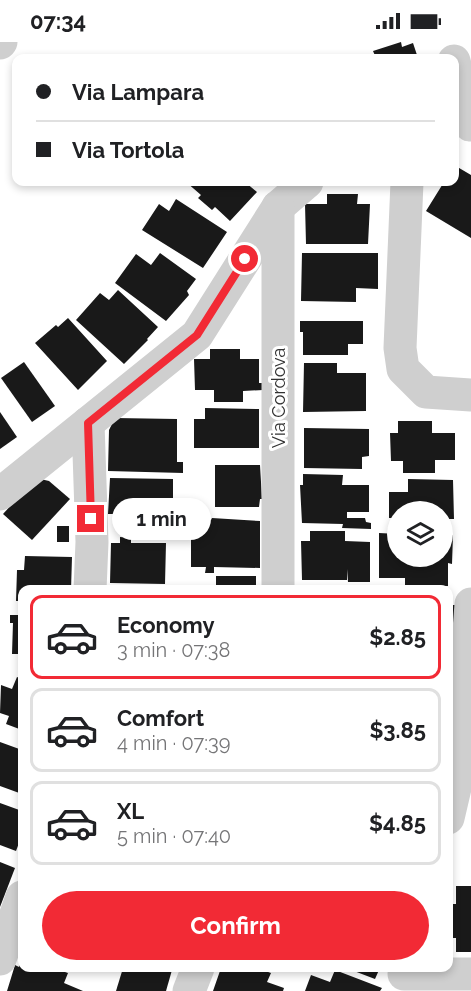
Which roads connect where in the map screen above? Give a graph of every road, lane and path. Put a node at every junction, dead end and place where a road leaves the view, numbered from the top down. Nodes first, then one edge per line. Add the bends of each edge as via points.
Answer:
1 (459, 90) edge
2 (465, 127) edge
3 (302, 186) edge
4 (407, 186) edge
5 (278, 207) junction
6 (471, 395) edge
7 (88, 423) junction
8 (0, 494) edge
9 (90, 585) edge
10 (278, 585) edge
11 (471, 604) edge
12 (464, 775) edge
13 (453, 805) edge
14 (18, 908) edge
15 (0, 959) edge
16 (196, 972) edge
17 (471, 974) edge
18 (402, 977) edge
19 (189, 991) edge

1 - 2 street
3 - 5 street
4 - 6 street via 400,348 403,369 426,392
5 - 7 street via 197,335
5 - 10 street, Via Cordova
7 - 8 street
7 - 9 street
11 - 12 street
12 - 13 street
14 - 15 street
16 - 19 street
17 - 18 street

